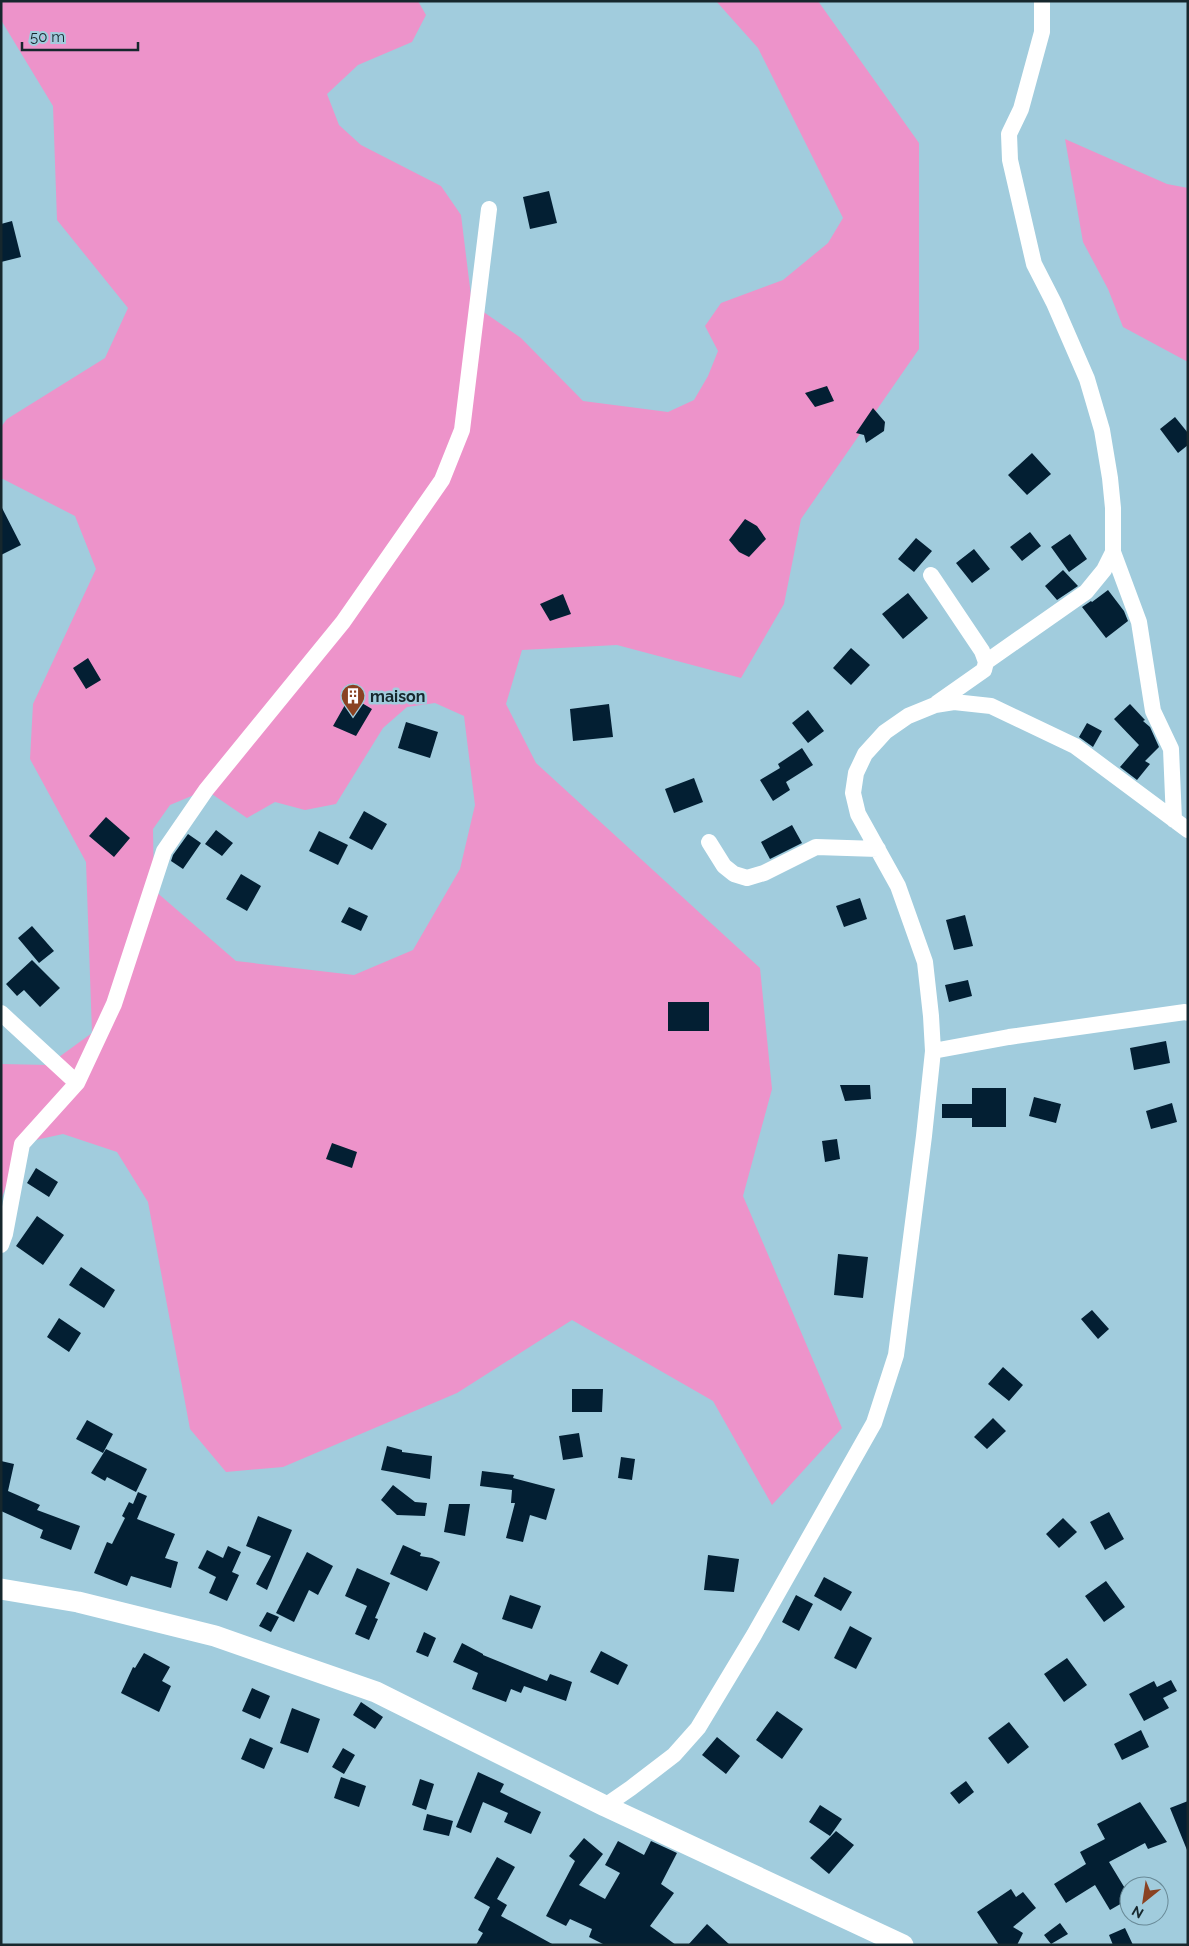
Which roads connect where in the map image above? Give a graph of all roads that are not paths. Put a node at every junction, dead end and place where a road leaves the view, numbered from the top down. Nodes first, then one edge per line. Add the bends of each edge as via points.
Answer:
1 (1042, 1) edge
2 (489, 209) dead end
3 (1113, 552) junction
4 (931, 574) dead end
5 (986, 662) junction
6 (935, 705) junction
7 (1174, 820) junction
8 (1188, 830) edge
9 (709, 842) dead end
10 (878, 849) junction
11 (1, 1013) edge
12 (1188, 1013) edge
13 (932, 1051) junction
14 (77, 1083) junction
15 (1, 1245) edge
16 (1, 1589) edge
17 (605, 1806) junction
18 (903, 1945) edge

1 - 3 street via 1042,32 1022,109 1009,134 1010,160 1034,264 1087,379 1102,430 1111,486
2 - 14 street via 462,430 442,480 344,622 206,790 164,851 114,1004
3 - 5 street via 1104,570 1086,592
3 - 7 street via 1139,622 1153,711 1171,749
4 - 5 street
5 - 6 street via 984,670
6 - 7 street via 954,702 991,706 1030,723 1075,746
6 - 10 street via 908,716 886,732 865,754 856,772 852,793 858,814
7 - 8 street
9 - 10 street via 724,866 747,878 816,847
10 - 13 street via 898,886 925,962
11 - 14 street
12 - 13 street via 1009,1037
13 - 17 street via 896,1355 874,1423 698,1728 674,1755
14 - 15 street via 22,1144
16 - 17 street via 78,1602 215,1636 376,1692
17 - 18 street

